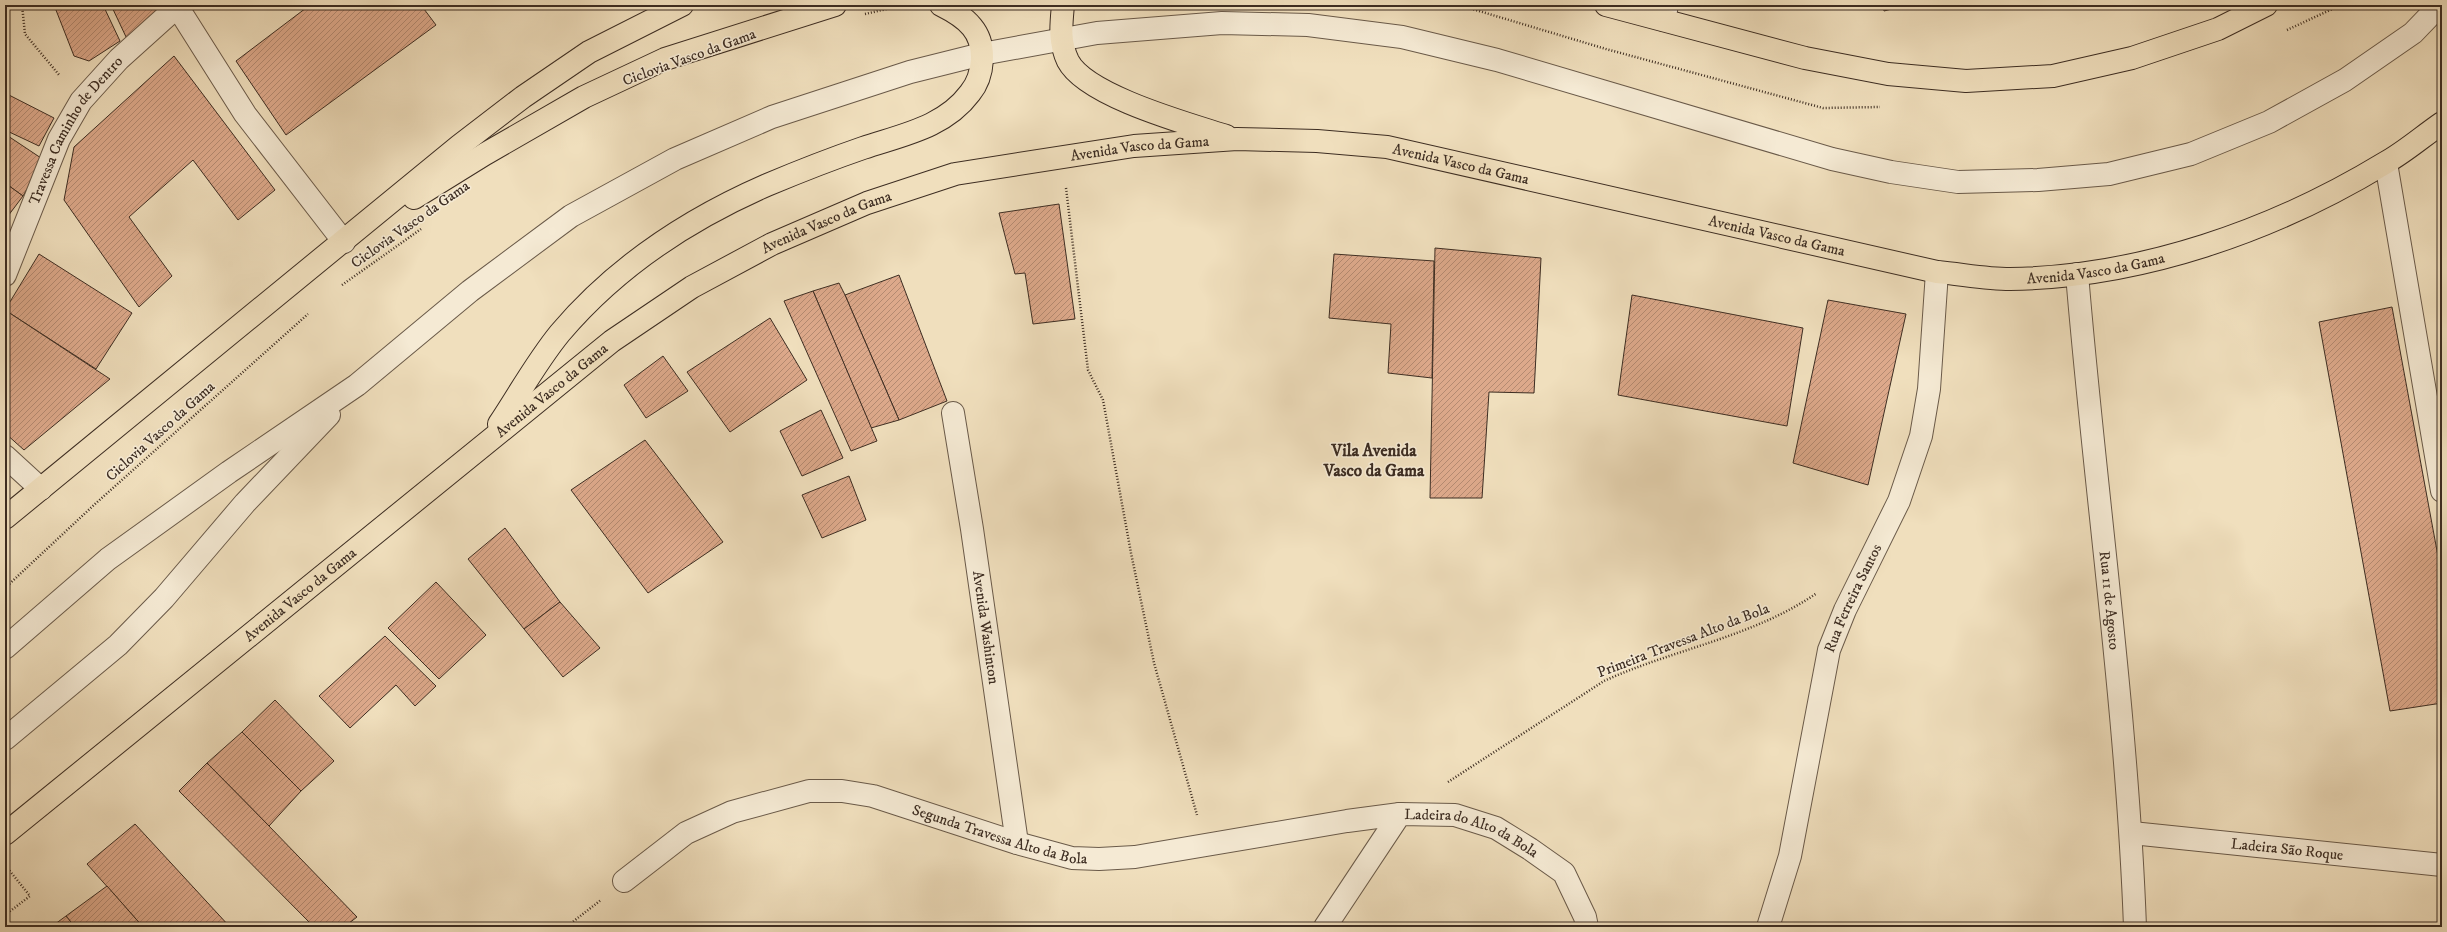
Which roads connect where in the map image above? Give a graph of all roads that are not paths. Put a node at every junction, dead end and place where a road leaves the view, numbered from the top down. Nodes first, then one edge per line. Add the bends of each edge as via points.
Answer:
1 (682, 5) edge
2 (835, 5) edge
3 (941, 5) edge
4 (1063, 5) edge
5 (1606, 5) edge
6 (2266, 5) edge
7 (2440, 5) edge
8 (178, 6) edge
9 (1666, 13) edge
10 (1060, 40) junction
11 (982, 54) junction
12 (2442, 123) edge
13 (1237, 139) junction
14 (2386, 163) junction
15 (344, 242) junction
16 (1937, 272) junction
17 (2077, 274) junction
18 (5, 275) edge
19 (357, 385) junction
20 (953, 413) dead end
21 (486, 443) junction
22 (5, 456) edge
23 (41, 489) junction
24 (2442, 491) edge
25 (5, 518) edge
26 (5, 648) edge
27 (5, 739) edge
28 (1400, 814) junction
29 (2132, 833) junction
30 (5, 834) edge
31 (1017, 843) junction
32 (2442, 865) edge
33 (624, 881) road end
34 (1325, 927) edge
35 (1587, 927) edge
36 (1768, 927) edge
37 (2136, 927) edge

1 - 15 main road via 589,52 523,96
2 - 15 main road via 665,59 584,98 485,154
3 - 11 main road via 962,16 974,29
4 - 10 main road
5 - 9 main road
6 - 9 main road via 2218,29 2132,58 2053,76 1966,81 1888,74 1805,58
7 - 10 street via 2412,33 2345,80 2269,122 2191,154 2109,174 2038,180 1958,182 1891,172 1832,159 1497,60 1402,37 1308,26 1222,23 1097,33
8 - 15 street, Travessa Caminho de Dentro via 245,114
8 - 18 street, Travessa Caminho de Dentro via 119,59 81,101 59,139
10 - 11 street
10 - 13 main road via 1069,63 1088,81 1120,99
11 - 19 street via 877,81 787,112 675,159 571,216 470,291
11 - 21 main road via 979,77 971,93 951,113 926,128 861,149 766,186 689,225 630,264 592,297 559,335
12 - 14 main road, Avenida Vasco da Gama
13 - 16 main road, Avenida Vasco da Gama via 1317,141 1387,147
13 - 21 main road, Avenida Vasco da Gama via 1134,146 955,174 867,202 772,244 692,287 612,341
14 - 17 main road, Avenida Vasco da Gama via 2313,202 2238,234 2164,259
14 - 24 street
15 - 23 main road
16 - 17 main road, Avenida Vasco da Gama via 2009,279
16 - 36 street, Rua Ferreira Santos via 1929,388 1921,436 1899,501 1845,610 1829,650 1790,856
17 - 29 street, Rua 11 de Agosto
19 - 26 street via 229,472 108,560
19 - 27 street via 245,503 164,598 118,645
20 - 31 street, Avenida Washinton
21 - 30 main road, Avenida Vasco da Gama
22 - 23 street
23 - 25 main road
28 - 31 street, Segunda Travessa Alto da Bola via 1135,858 1072,858
28 - 34 street, Ladeira do Alto da Bola
28 - 35 street, Ladeira do Alto da Bola via 1455,815 1496,828 1530,848 1564,873 1585,917
29 - 32 street, Ladeira São Roque
29 - 37 street, Rua 11 de Agosto
31 - 33 street, Segunda Travessa Alto da Bola via 873,796 842,791 809,791 732,812 686,832

